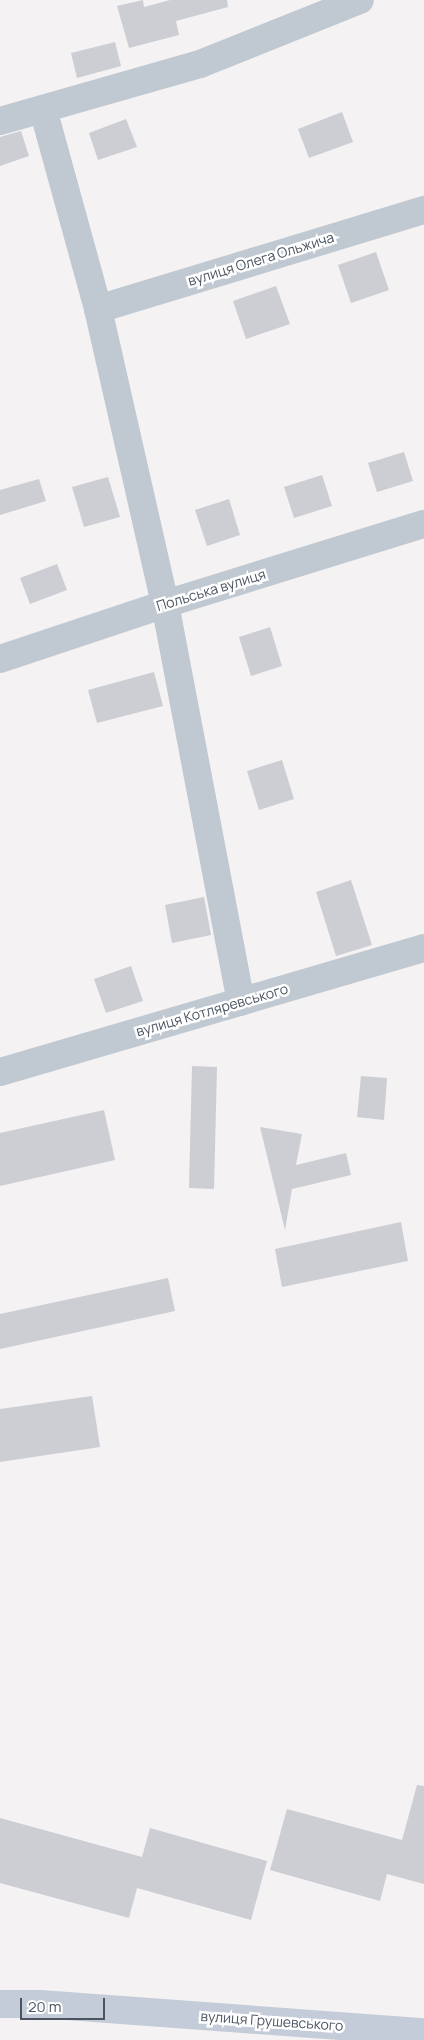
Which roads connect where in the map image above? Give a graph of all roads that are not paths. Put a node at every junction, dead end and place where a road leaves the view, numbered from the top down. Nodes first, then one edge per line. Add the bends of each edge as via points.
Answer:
1 (360, 0) edge
2 (43, 109) junction
3 (0, 121) edge
4 (424, 210) edge
5 (98, 309) junction
6 (424, 524) edge
7 (164, 604) junction
8 (0, 659) edge
9 (424, 948) edge
10 (241, 1002) junction
11 (0, 1072) edge
12 (0, 2004) edge
13 (424, 2032) edge

1 - 2 street via 200,64
2 - 3 street
2 - 5 street
4 - 5 street, вулиця Олега Ольжича
5 - 7 street
6 - 7 street, Польська вулиця
7 - 8 street, Польська вулиця
7 - 10 street
9 - 10 street, вулиця Котляревського
10 - 11 street, вулиця Котляревського
12 - 13 main road, вулиця Грушевського via 40,2004

